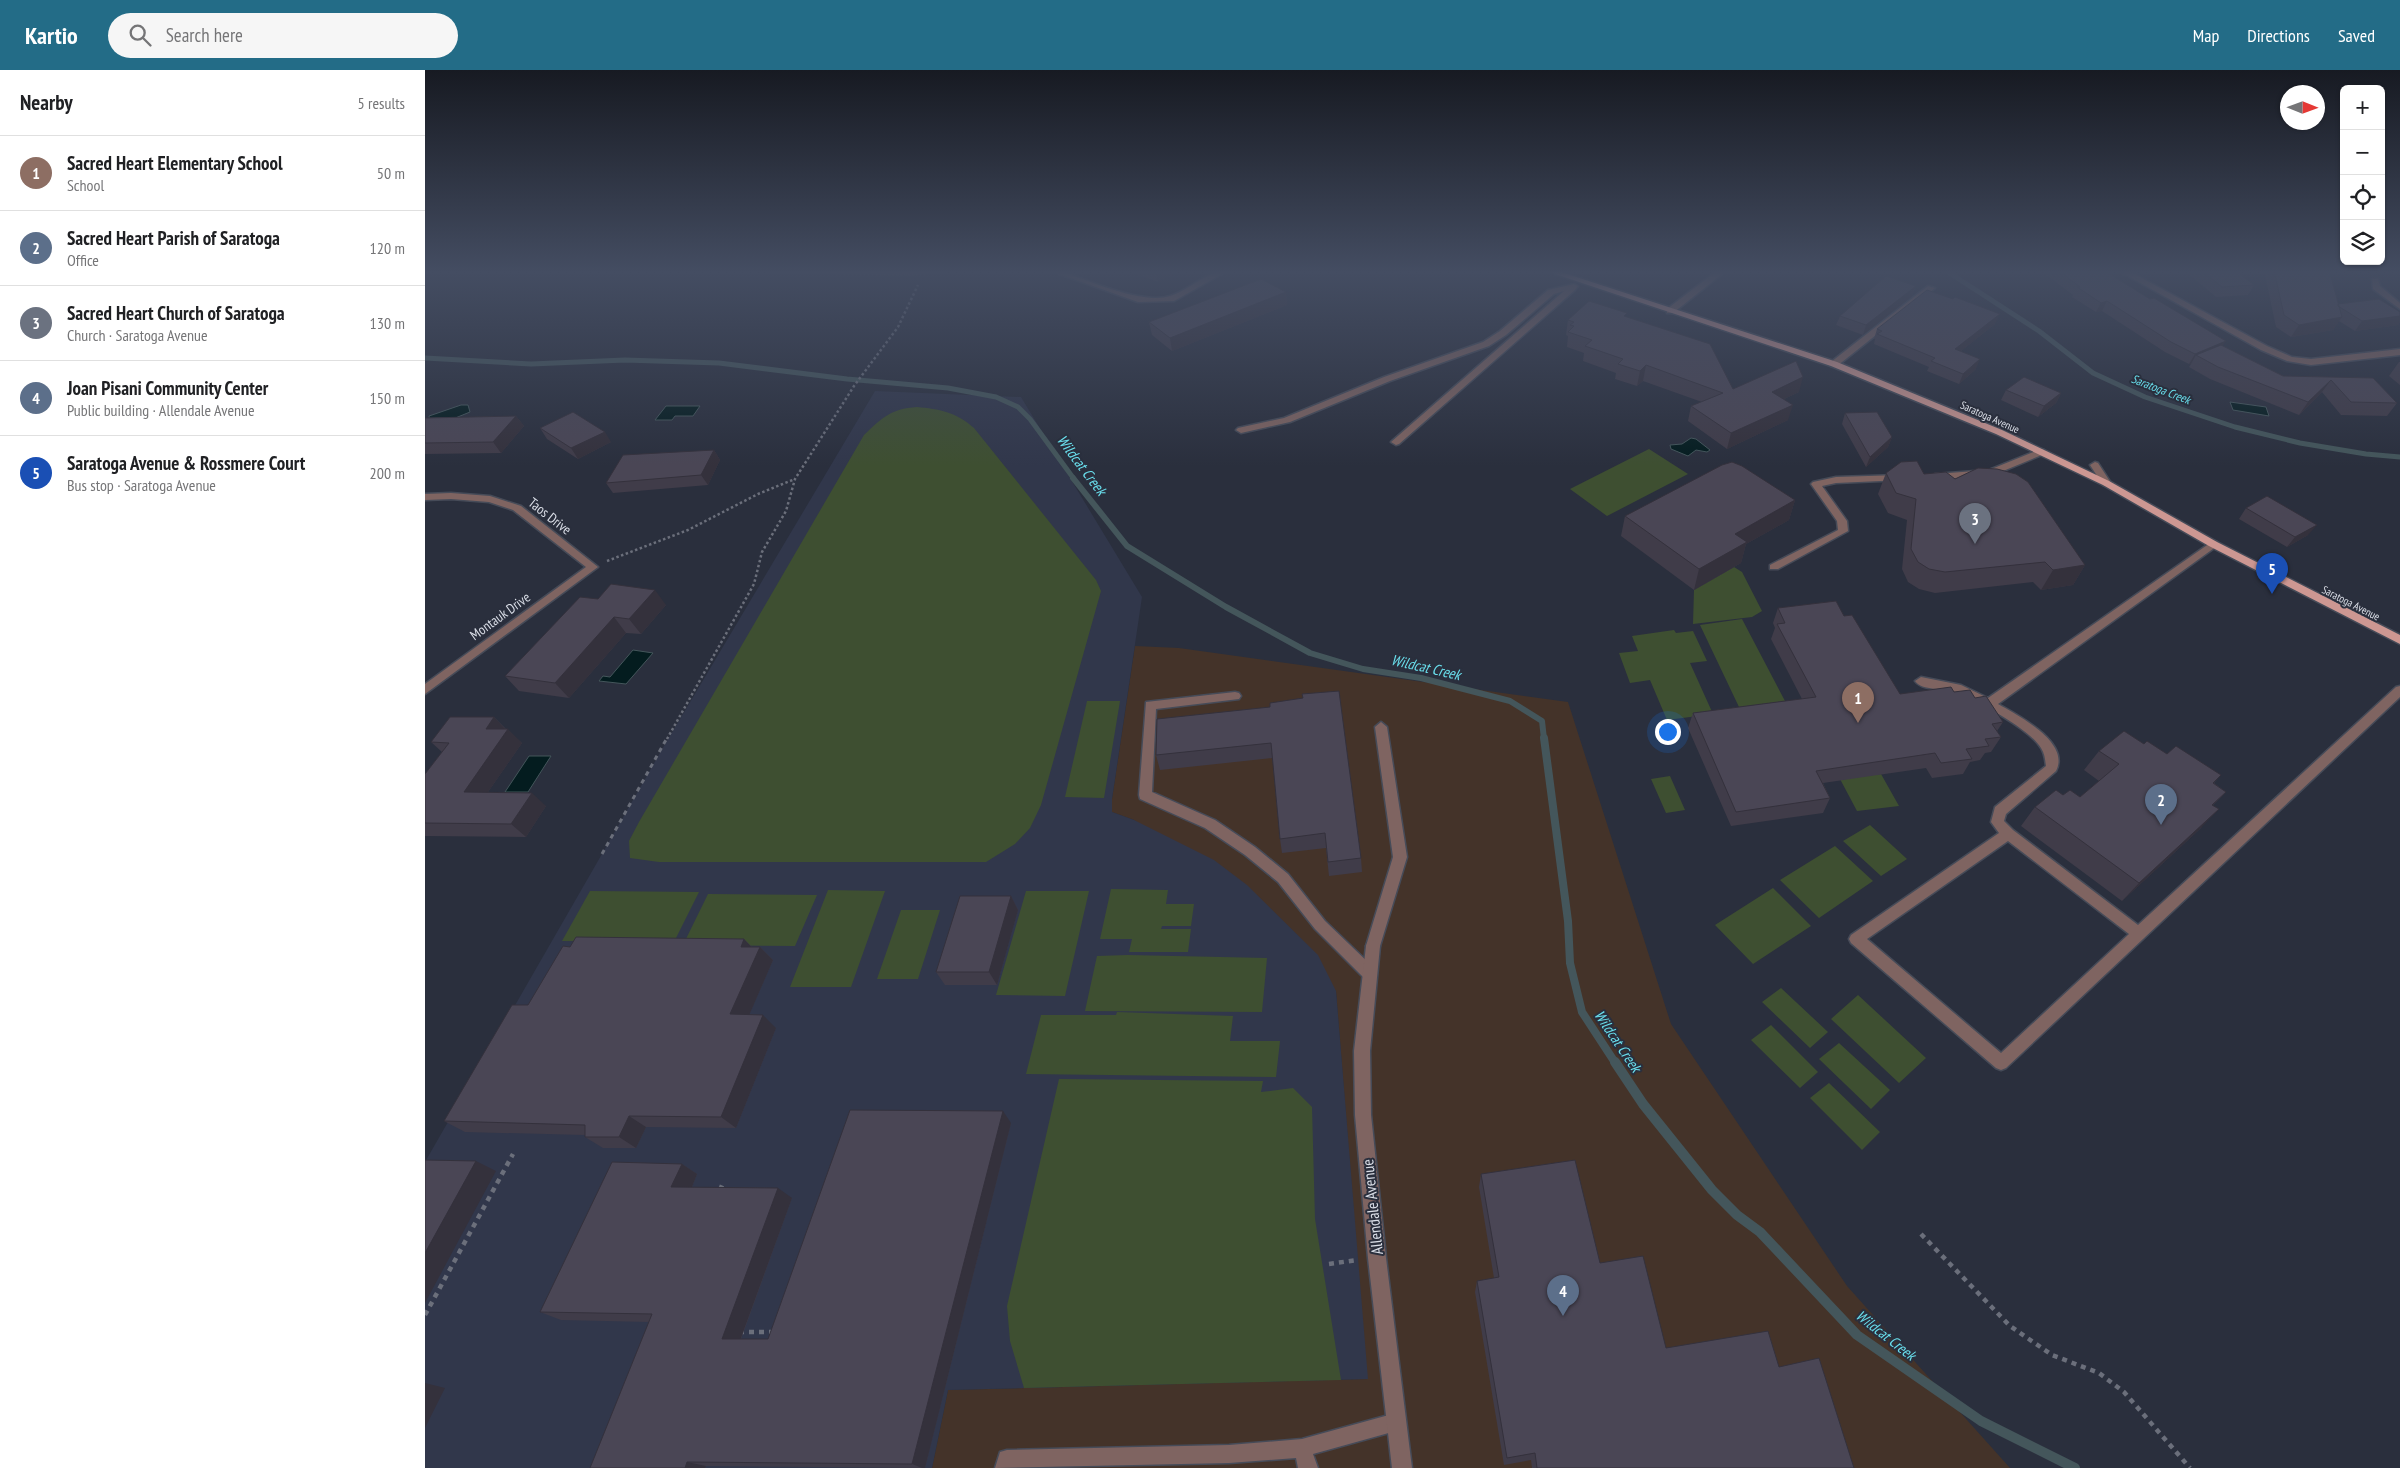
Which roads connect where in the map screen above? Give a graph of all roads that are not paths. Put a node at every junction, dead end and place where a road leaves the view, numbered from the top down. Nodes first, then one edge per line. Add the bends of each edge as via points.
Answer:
1 (1500, 335) edge
2 (1519, 335) edge
3 (1747, 335) edge
4 (1871, 335) edge
5 (2241, 335) edge
6 (2400, 352) edge
7 (1834, 364) junction
8 (1241, 430) dead end
9 (1397, 442) dead end
10 (2041, 452) junction
11 (2095, 464) dead end
12 (1927, 477) edge
13 (1911, 478) edge
14 (2106, 483) junction
15 (425, 497) edge
16 (2213, 544) junction
17 (593, 567) joint
18 (1774, 567) dead end
19 (2400, 640) edge
20 (1921, 682) dead end
21 (425, 690) edge
22 (2400, 690) edge
23 (1235, 696) dead end
24 (1989, 704) junction
25 (1381, 727) dead end
26 (2008, 834) junction
27 (2139, 934) junction
28 (1369, 973) junction
29 (1396, 1422) junction
30 (1302, 1448) junction
31 (1005, 1468) edge
32 (1308, 1468) edge
33 (1402, 1468) edge

1 - 8 street via 1486,344 1387,379 1331,404 1287,420
2 - 9 street
3 - 7 main road, Saratoga Avenue
4 - 7 street
5 - 6 street via 2291,359 2311,362
7 - 10 main road, Saratoga Avenue
10 - 12 street via 1991,473
10 - 14 main road, Saratoga Avenue
11 - 14 street
13 - 18 street via 1836,480 1816,484 1842,521 1843,531
14 - 16 main road, Saratoga Avenue
15 - 17 street, Taos Drive via 490,499 517,508
16 - 19 main road, Saratoga Avenue
16 - 24 street
17 - 21 street, Montauk Drive
20 - 24 street via 1957,688
22 - 27 street
23 - 28 street via 1150,705 1145,795 1210,824 1250,851 1283,878 1320,925
24 - 26 street via 2040,736 2053,757 2052,768 2000,811 1997,822
25 - 28 street, Allendale Avenue via 1399,856 1373,946
26 - 27 street
26 - 27 street via 1856,938 2001,1063
28 - 29 street, Allendale Avenue via 1361,1051 1363,1115
29 - 30 street
29 - 33 street, Allendale Avenue
30 - 31 street via 1229,1454 1007,1459
30 - 32 street

